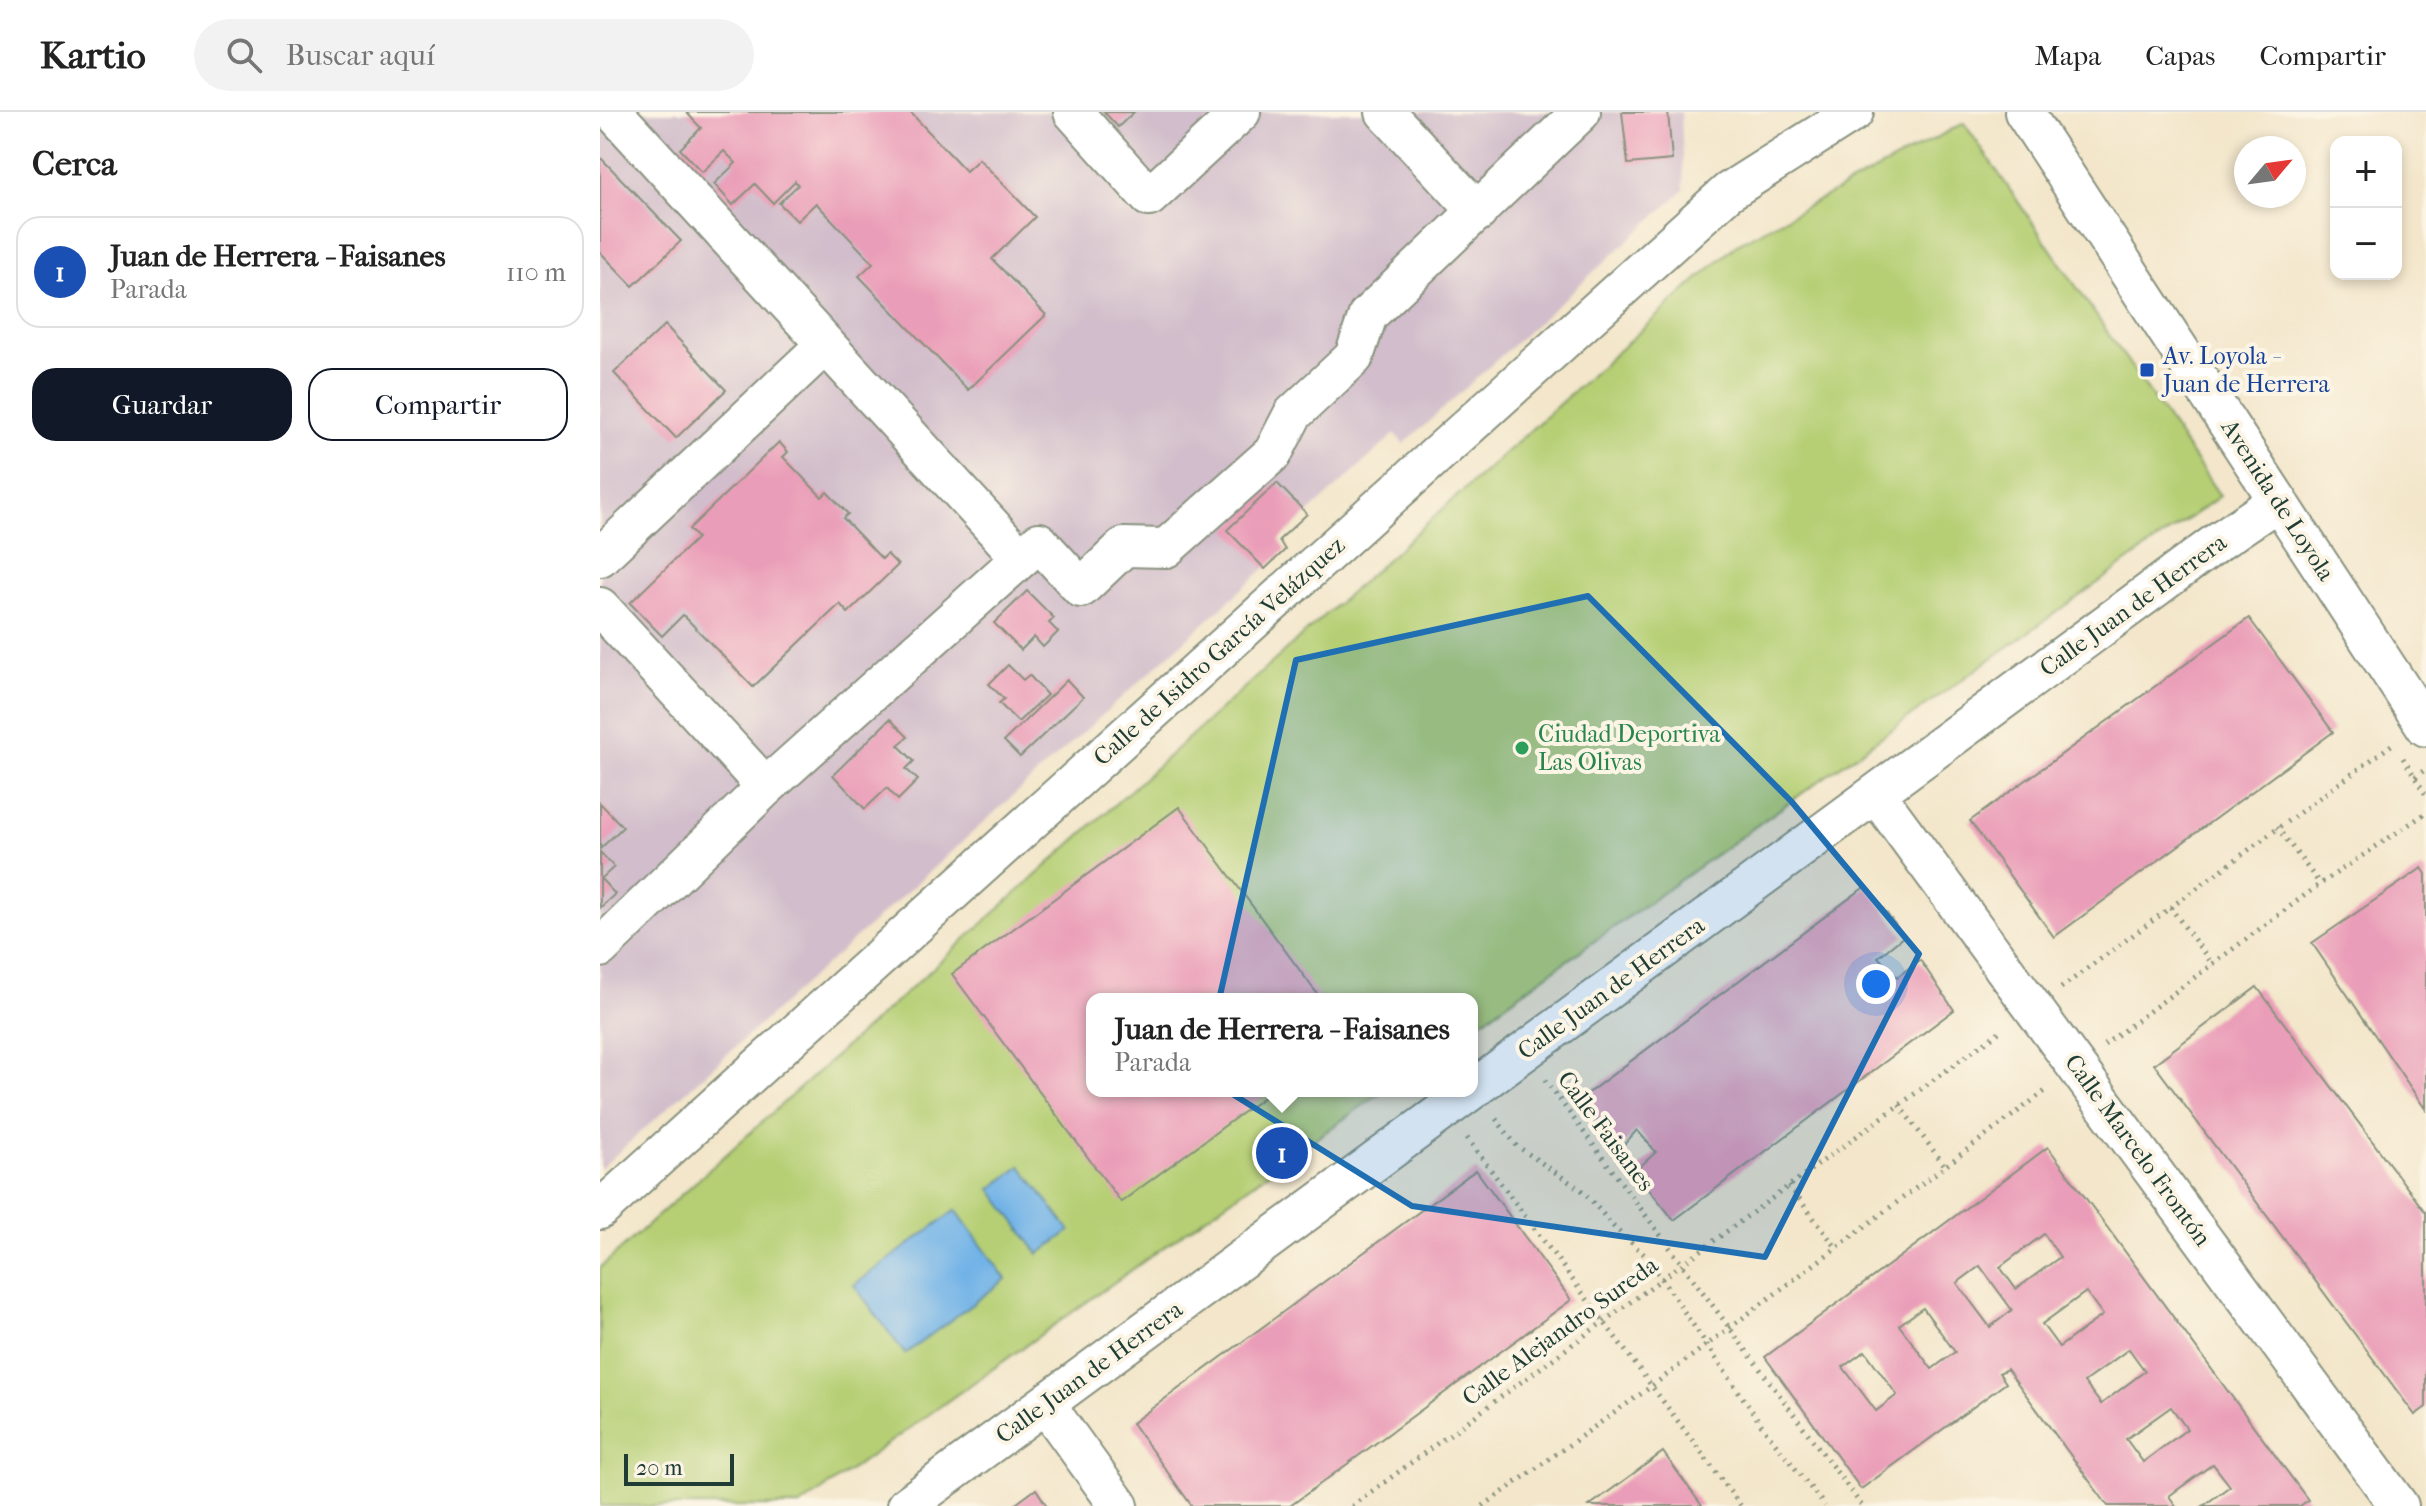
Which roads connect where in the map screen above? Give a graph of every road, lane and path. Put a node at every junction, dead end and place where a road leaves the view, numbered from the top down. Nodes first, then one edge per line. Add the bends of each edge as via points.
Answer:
1 (613, 112) edge
2 (1073, 112) edge
3 (1241, 112) edge
4 (1385, 112) edge
5 (1854, 112) edge
6 (2024, 112) edge
7 (1560, 119) edge
8 (1478, 212) junction
9 (825, 345) junction
10 (2278, 501) junction
11 (600, 557) edge
12 (1021, 558) junction
13 (600, 607) edge
14 (2423, 716) edge
15 (2426, 769) edge
16 (2415, 777) junction
17 (766, 787) junction
18 (1876, 794) junction
19 (2426, 795) edge
20 (2426, 813) edge
21 (2277, 827) junction
22 (2320, 884) junction
23 (2170, 907) junction
24 (600, 948) edge
25 (2213, 965) junction
26 (2066, 999) dead end
27 (2009, 1025) dead end
28 (2095, 1038) dead end
29 (1541, 1074) dead end
30 (2054, 1085) dead end
31 (1478, 1087) edge
32 (1478, 1095) edge
33 (1464, 1097) edge
34 (1899, 1105) junction
35 (1464, 1133) dead end
36 (1945, 1166) junction
37 (1789, 1186) junction
38 (600, 1210) edge
39 (1836, 1247) junction
40 (1682, 1264) junction
41 (1662, 1279) junction
42 (1603, 1321) junction
43 (1730, 1328) junction
44 (1707, 1345) junction
45 (1652, 1386) junction
46 (1046, 1405) junction
47 (2426, 1486) edge
48 (1362, 1499) junction
49 (906, 1506) edge
50 (1119, 1506) edge
51 (1352, 1506) edge
52 (1368, 1506) edge
53 (1483, 1506) edge
54 (1741, 1506) edge
55 (1825, 1506) edge
56 (1862, 1506) edge
57 (2399, 1506) edge

1 - 9 street
2 - 3 street via 1149,197
4 - 8 street
5 - 38 street, Calle de Isidro García Velázquez via 1728,192
6 - 10 street, Avenida de Loyola
7 - 8 street
8 - 12 street via 1368,315 1354,357 1293,414 1273,453 1166,548 1124,547 1081,588 1039,542
9 - 11 street
9 - 12 street
10 - 14 street, Avenida de Loyola
10 - 18 street, Calle Juan de Herrera
12 - 17 street
13 - 17 street
15 - 16 path
16 - 19 path
16 - 21 path via 2394,743
17 - 24 street
18 - 31 street, Calle Juan de Herrera
18 - 57 street, Calle Marcelo Frontón
20 - 22 path
21 - 22 path
21 - 23 path
22 - 25 path
23 - 25 path
23 - 26 path via 2059,989
25 - 28 path via 2102,1047
27 - 34 path, Calle Alejandro Sureda
29 - 40 path, Calle Faisanes
30 - 36 path
32 - 41 path via 1517,1146 1584,1192
33 - 46 street, Calle Juan de Herrera
34 - 36 path
34 - 37 path, Calle Alejandro Sureda
35 - 42 path
36 - 39 path
37 - 39 path
37 - 40 path, Calle Alejandro Sureda
39 - 43 path
40 - 41 path, Calle Alejandro Sureda
40 - 43 path, Calle Faisanes
41 - 42 path, Calle Alejandro Sureda
41 - 44 path
42 - 45 path
42 - 48 path, Calle Alejandro Sureda
43 - 44 path
43 - 56 path, Calle Faisanes
44 - 45 path
44 - 55 path
45 - 53 path
45 - 54 path
46 - 49 street, Calle Juan de Herrera
46 - 50 street
47 - 57 street
48 - 51 path, Calle Alejandro Sureda
48 - 52 path

